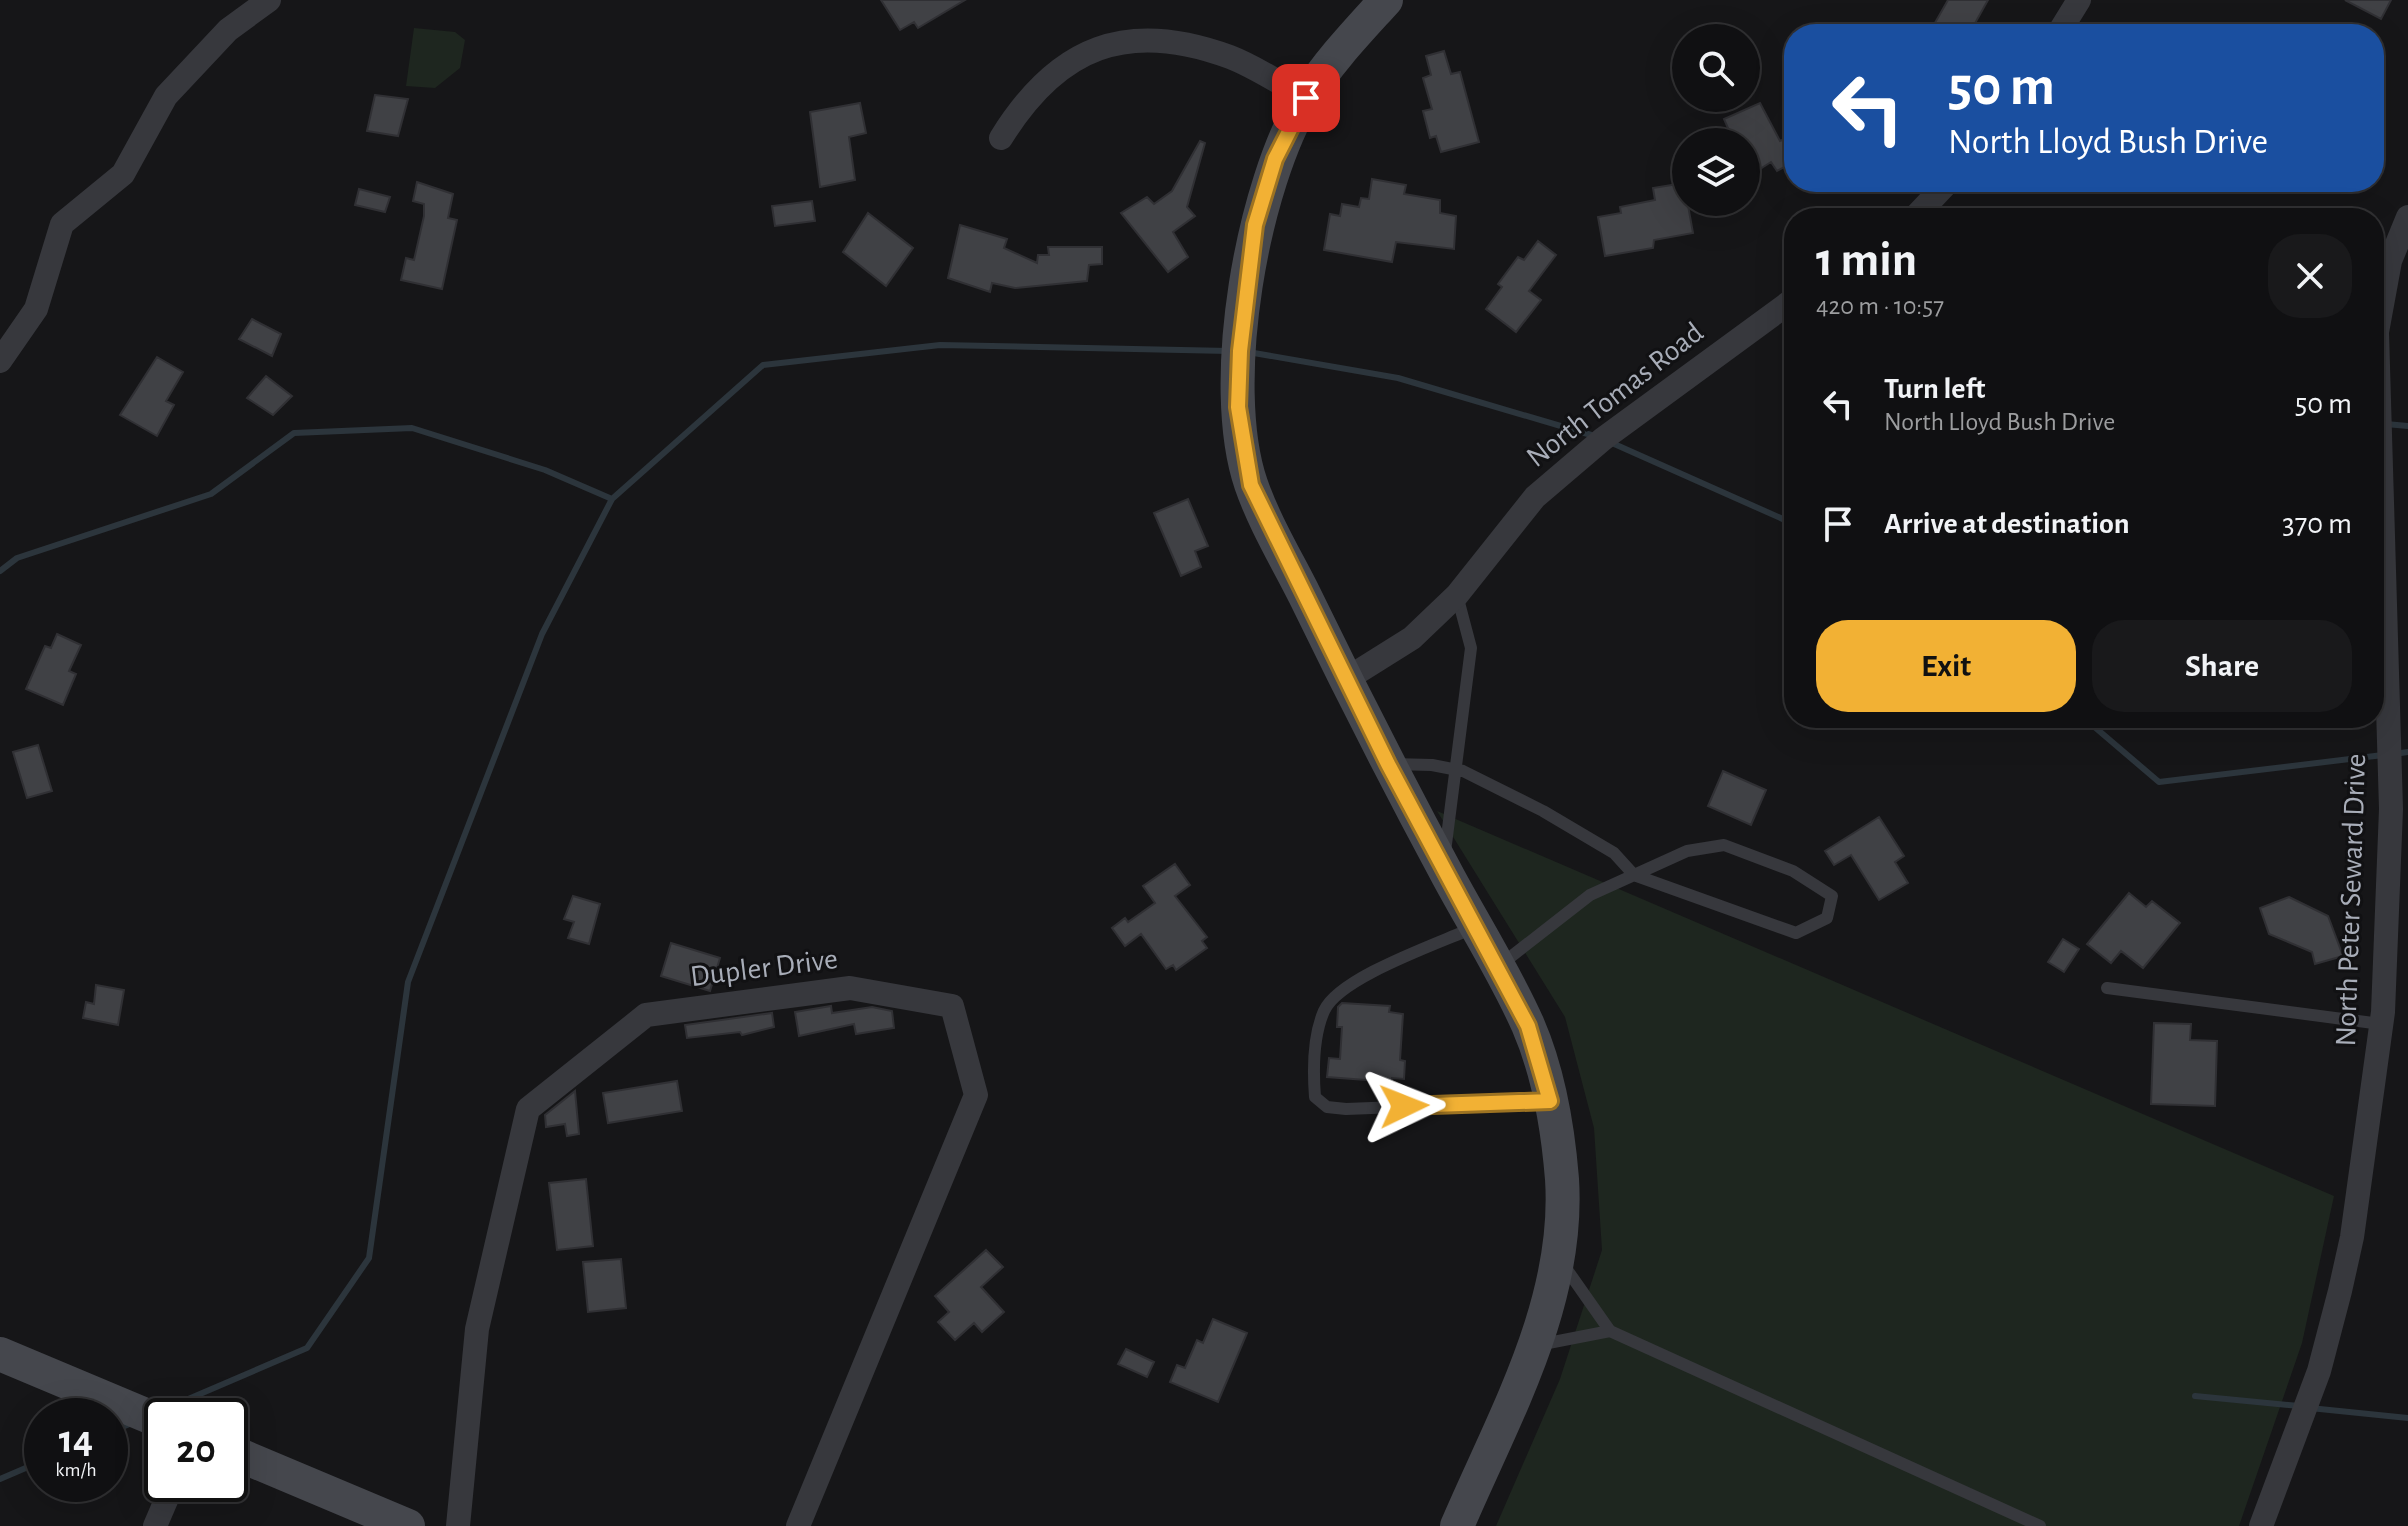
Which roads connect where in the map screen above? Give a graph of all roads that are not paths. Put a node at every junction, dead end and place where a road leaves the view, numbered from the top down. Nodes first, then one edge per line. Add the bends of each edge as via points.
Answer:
1 (269, 0) edge
2 (1386, 0) edge
3 (2079, 0) edge
4 (2064, 24) edge
5 (1306, 98) junction
6 (1001, 138) dead end
7 (1939, 192) edge
8 (1923, 208) edge
9 (2408, 217) edge
10 (2384, 294) edge
11 (1784, 306) edge
12 (0, 361) edge
13 (2384, 570) edge
14 (1457, 595) junction
15 (1345, 680) junction
16 (1388, 764) junction
17 (1457, 770) junction
18 (1443, 868) junction
19 (1634, 875) junction
20 (1475, 927) junction
21 (1497, 968) junction
22 (2107, 988) dead end
23 (2381, 1024) junction
24 (1550, 1101) junction
25 (1559, 1258) junction
26 (1610, 1331) junction
27 (1535, 1346) junction
28 (0, 1354) edge
29 (144, 1414) edge
30 (248, 1459) edge
31 (165, 1502) edge
32 (155, 1526) edge
33 (408, 1526) edge
34 (458, 1526) edge
35 (798, 1526) edge
36 (1457, 1526) edge
37 (2040, 1526) edge
38 (2261, 1526) edge

1 - 12 street via 228,30 166,96 123,174 62,224 36,309
2 - 5 street
3 - 4 street
5 - 6 street via 1232,58 1173,40 1124,41 1082,56 1045,81
5 - 15 street via 1275,159 1255,225 1238,407 1251,485
7 - 8 street
9 - 10 street, North Peter Seward Drive via 2390,261
11 - 14 street, North Tomas Road via 1603,439 1535,497
13 - 23 street, North Peter Seward Drive via 2391,809
14 - 15 street, North Tomas Road via 1412,638
14 - 17 lane via 1471,648
15 - 16 street
16 - 17 lane
16 - 18 street
17 - 18 lane
17 - 19 lane via 1543,811 1602,846
18 - 20 street
19 - 19 lane via 1687,851 1724,845 1793,871 1832,896 1827,918 1796,933
19 - 21 lane via 1590,895
20 - 21 street
20 - 24 lane via 1335,995 1324,1011 1313,1071 1315,1097 1327,1107 1346,1109
21 - 24 street via 1528,1026
22 - 23 lane
23 - 38 street, North Peter Seward Drive via 2340,1291 2319,1371
24 - 25 street via 1562,1181
25 - 26 lane
25 - 27 street
26 - 27 lane
26 - 37 lane
27 - 36 street
28 - 29 street
30 - 33 street
31 - 32 street
34 - 35 street, Dupler Drive via 477,1329 528,1109 646,1015 850,988 952,1006 976,1095

